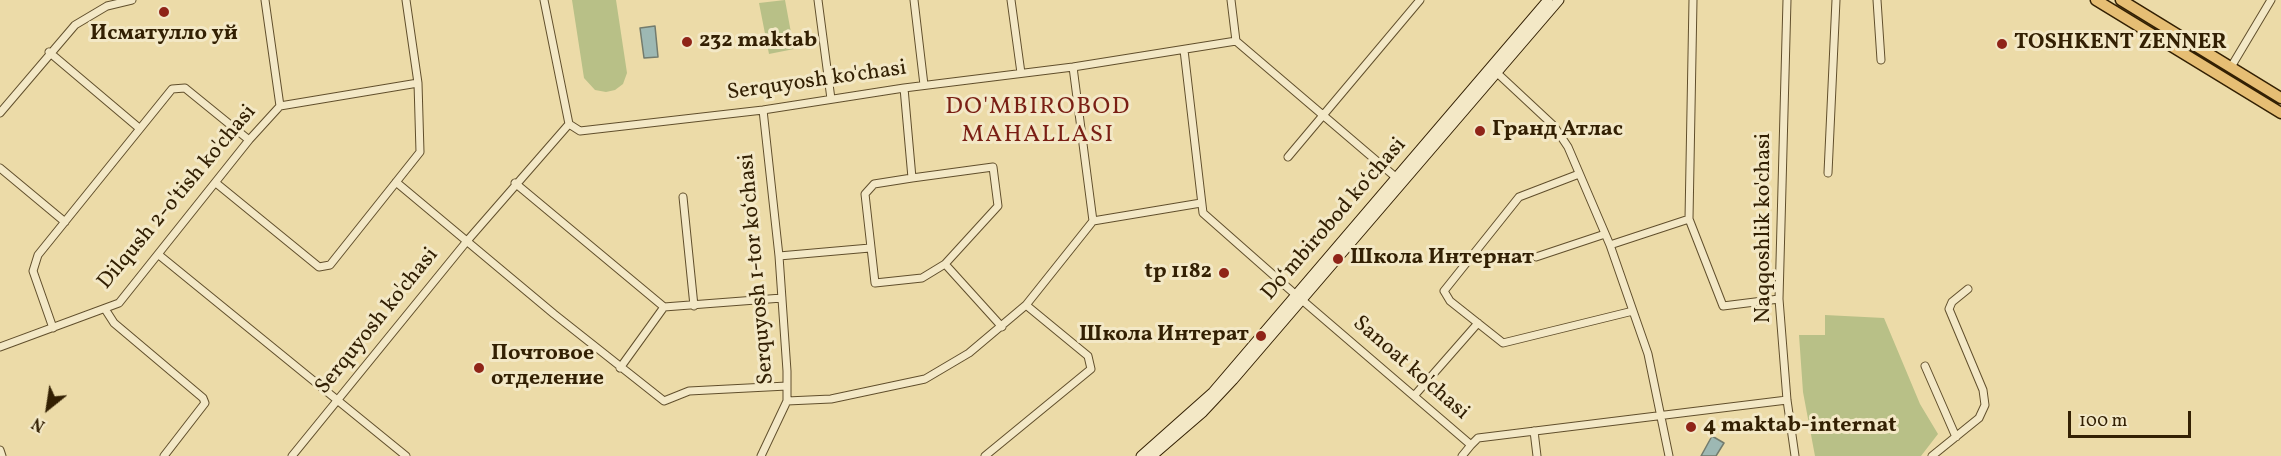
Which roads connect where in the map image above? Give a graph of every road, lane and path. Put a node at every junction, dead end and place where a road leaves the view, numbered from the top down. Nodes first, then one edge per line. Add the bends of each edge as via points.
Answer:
1 (132, 0) edge
2 (266, 0) edge
3 (406, 0) edge
4 (544, 0) edge
5 (818, 0) edge
6 (914, 0) edge
7 (1011, 0) edge
8 (1231, 0) edge
9 (1420, 0) edge
10 (1693, 0) edge
11 (1787, 0) edge
12 (1836, 0) edge
13 (1877, 0) edge
14 (2096, 0) edge
15 (2121, 0) edge
16 (2271, 0) edge
17 (1551, 2) edge
18 (1236, 41) junction
19 (1184, 50) junction
20 (50, 52) junction
21 (1881, 60) dead end
22 (1073, 67) junction
23 (2231, 67) junction
24 (1494, 70) junction
25 (1021, 73) junction
26 (418, 83) junction
27 (924, 85) junction
28 (903, 88) junction
29 (2281, 98) edge
30 (831, 99) junction
31 (280, 106) junction
32 (763, 110) junction
33 (2281, 113) edge
34 (0, 114) edge
35 (1322, 116) junction
36 (569, 124) junction
37 (139, 128) junction
38 (249, 140) junction
39 (1288, 157) dead end
40 (0, 168) edge
41 (1828, 173) dead end
42 (1579, 174) junction
43 (912, 178) junction
44 (1399, 180) junction
45 (396, 182) junction
46 (216, 183) junction
47 (515, 183) junction
48 (683, 197) dead end
49 (1201, 203) junction
50 (1689, 219) junction
51 (1093, 221) junction
52 (65, 222) junction
53 (1605, 234) junction
54 (467, 241) junction
55 (1610, 245) junction
56 (870, 248) junction
57 (159, 255) junction
58 (779, 256) junction
59 (1536, 257) dead end
60 (945, 264) junction
61 (1968, 289) dead end
62 (782, 298) junction
63 (1299, 298) junction
64 (1779, 299) junction
65 (1026, 305) junction
66 (694, 306) junction
67 (664, 308) junction
68 (105, 309) junction
69 (1633, 311) junction
70 (1478, 323) junction
71 (1002, 327) junction
72 (53, 328) junction
73 (0, 347) edge
74 (1926, 366) dead end
75 (620, 368) junction
76 (787, 386) junction
77 (1414, 396) junction
78 (338, 400) junction
79 (1787, 400) junction
80 (787, 401) junction
81 (1661, 417) junction
82 (1534, 431) junction
83 (1956, 437) junction
84 (1471, 446) junction
85 (0, 450) edge
86 (2, 456) edge
87 (164, 456) edge
88 (292, 456) edge
89 (406, 456) edge
90 (761, 456) edge
91 (985, 456) edge
92 (1141, 456) edge
93 (1152, 456) edge
94 (1462, 456) edge
95 (1537, 456) edge
96 (1669, 456) edge
97 (1795, 456) edge
98 (1932, 456) edge

1 - 20 street via 107,6 85,18
2 - 31 street, Dilqush 2-o'tish ko'chasi
3 - 26 street
4 - 36 street
5 - 30 street
6 - 27 street
7 - 25 street
8 - 18 street
9 - 35 street
10 - 50 street
11 - 64 street, Naqqoshlik ko'chasi
12 - 41 street
13 - 21 street
14 - 33 main road
15 - 23 main road
16 - 23 street
17 - 24 main road, Doʻmbirobod koʻchasi
18 - 19 street, Serquyosh ko'chasi
18 - 35 street
19 - 22 street, Serquyosh ko'chasi
19 - 49 street
20 - 34 street
20 - 37 street
22 - 25 street, Serquyosh ko'chasi
22 - 51 street
23 - 29 main road
24 - 42 street via 1557,129
24 - 44 main road, Doʻmbirobod koʻchasi
25 - 27 street, Serquyosh ko'chasi
26 - 31 street, Dilqush 2-o'tish ko'chasi
26 - 45 street via 420,152
27 - 28 street, Serquyosh ko'chasi
28 - 30 street, Serquyosh ko'chasi
28 - 43 street
30 - 32 street, Serquyosh ko'chasi
31 - 38 street, Dilqush 2-o'tish ko'chasi
32 - 36 street, Serquyosh ko'chasi via 580,131
32 - 58 street, Serquyosh 1-tor koʻchasi
35 - 39 street
35 - 44 street
36 - 47 street, Serquyosh ko'chasi
37 - 38 street via 177,87 184,88
37 - 52 street
38 - 46 street, Dilqush 2-o'tish ko'chasi
40 - 52 street
42 - 53 street
42 - 70 street via 1519,197 1444,291 1450,301
43 - 56 street via 874,184 866,191
43 - 60 street via 993,167 998,206
44 - 63 main road, Doʻmbirobod koʻchasi
45 - 46 street via 324,268
45 - 54 street
46 - 57 street, Dilqush 2-o'tish ko'chasi
47 - 54 street, Serquyosh ko'chasi
47 - 67 street
48 - 66 street
49 - 51 street
49 - 63 street, Sanoat ko'chasi via 1203,213
50 - 55 street
50 - 64 street via 1723,306
51 - 65 street
52 - 72 street via 38,255 33,271
53 - 55 street
53 - 59 street
54 - 75 street
54 - 78 street, Serquyosh ko'chasi
55 - 69 street
56 - 58 street
56 - 60 street via 874,283 922,278
57 - 68 street, Dilqush 2-o'tish ko'chasi via 119,303
57 - 78 street
58 - 62 street, Serquyosh 1-tor koʻchasi
60 - 71 street
61 - 83 street via 1949,309 1983,390 1985,405 1979,418
62 - 66 street
62 - 76 street, Serquyosh 1-tor koʻchasi
63 - 77 street, Sanoat ko'chasi
63 - 92 main road, Doʻmbirobod koʻchasi via 1213,392
63 - 93 main road, Doʻmbirobod koʻchasi via 1218,397
64 - 79 street, Naqqoshlik ko'chasi
65 - 71 street
65 - 91 street via 1088,356 1091,369
66 - 67 street
67 - 75 street
68 - 72 street, Dilqush 2-o'tish ko'chasi
68 - 87 street via 114,323 205,403
69 - 70 street via 1503,343
69 - 81 street via 1648,354
70 - 77 street
71 - 80 street via 969,353 925,379 831,399
72 - 73 street, Dilqush 2-o'tish ko'chasi
74 - 83 street
75 - 76 street via 664,401 689,391
76 - 80 street, Serquyosh 1-tor koʻchasi
77 - 84 street, Sanoat ko'chasi
78 - 88 street, Serquyosh ko'chasi
78 - 89 street
79 - 81 street, Sanoat ko'chasi
79 - 97 street, Naqqoshlik ko'chasi
80 - 90 street, Serquyosh 1-tor koʻchasi
81 - 82 street, Sanoat ko'chasi
81 - 96 street
82 - 84 street, Sanoat ko'chasi via 1478,438
82 - 95 street
83 - 98 street
84 - 94 street
85 - 86 street

